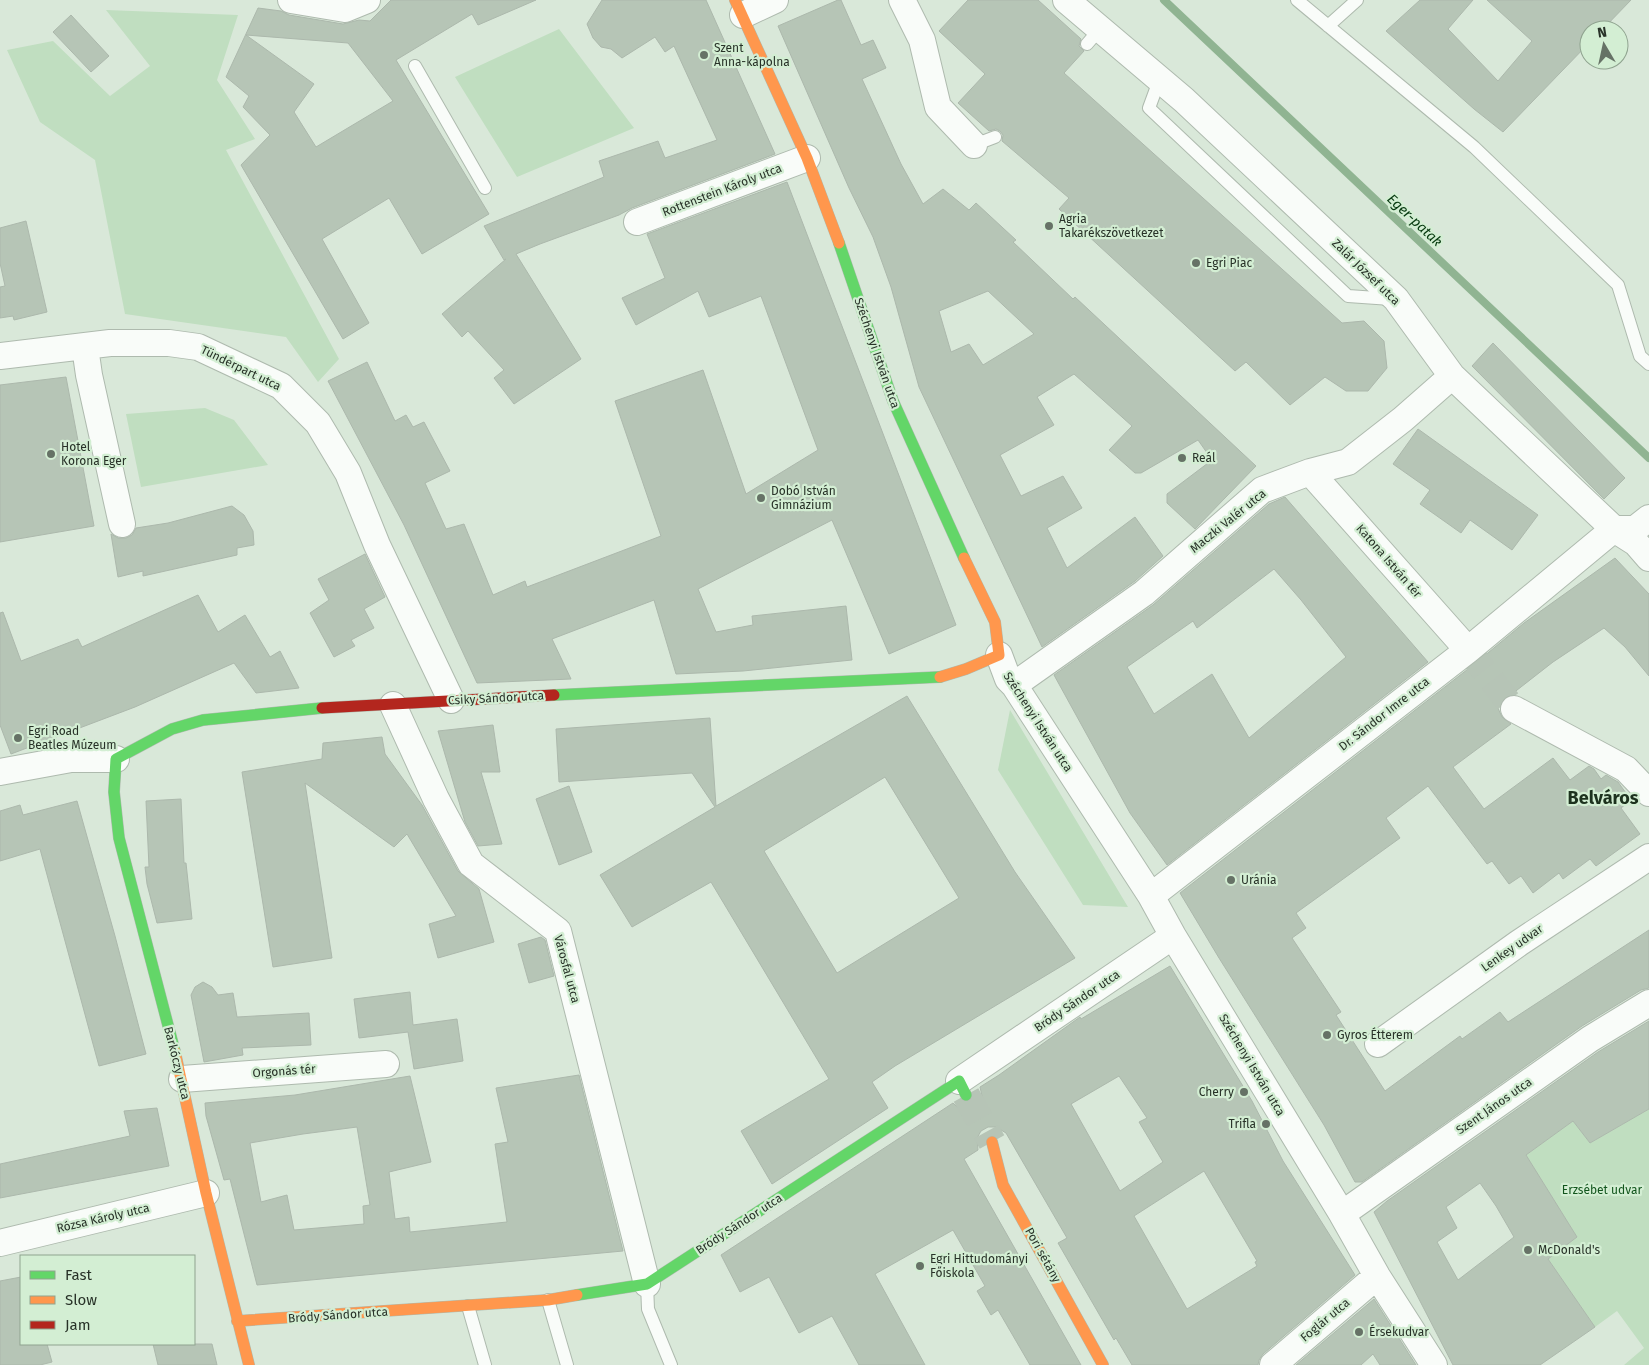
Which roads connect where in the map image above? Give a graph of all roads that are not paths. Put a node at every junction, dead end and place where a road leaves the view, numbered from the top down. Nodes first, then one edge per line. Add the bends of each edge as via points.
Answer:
1 (292, 0) edge
2 (367, 0) edge
3 (775, 0) edge
4 (902, 0) edge
5 (1066, 0) edge
6 (1297, 0) edge
7 (1357, 0) edge
8 (739, 8) edge
9 (1328, 26) junction
10 (415, 66) dead end
11 (1160, 78) junction
12 (985, 141) dead end
13 (807, 158) junction
14 (484, 188) dead end
15 (637, 222) dead end
16 (1396, 299) junction
17 (85, 347) junction
18 (0, 356) edge
19 (1649, 364) edge
20 (1452, 376) junction
21 (1310, 472) junction
22 (1649, 518) edge
23 (122, 524) dead end
24 (1614, 529) junction
25 (1649, 558) edge
26 (1468, 650) junction
27 (999, 655) junction
28 (1014, 685) junction
29 (451, 700) junction
30 (393, 705) junction
31 (1514, 709) tunnel mouth
32 (116, 759) junction
33 (0, 772) edge
34 (1649, 793) edge
35 (1649, 857) edge
36 (1151, 896) junction
37 (1173, 936) junction
38 (1649, 1003) edge
39 (1378, 1044) dead end
40 (386, 1064) dead end
41 (182, 1079) junction
42 (963, 1088) joint
43 (992, 1142) tunnel mouth
44 (206, 1194) junction
45 (1342, 1214) junction
46 (0, 1243) edge
47 (1377, 1276) junction
48 (647, 1284) junction
49 (548, 1300) junction
50 (468, 1306) junction
51 (237, 1321) junction
52 (249, 1365) edge
53 (485, 1365) edge
54 (567, 1365) edge
55 (671, 1365) edge
56 (1102, 1365) edge
57 (1273, 1365) edge
58 (1434, 1365) edge

1 - 2 street via 345,9
3 - 8 street
4 - 12 street via 922,40 938,107
5 - 11 street, Zalár József utca via 1094,37
6 - 9 lane
7 - 9 lane
8 - 13 street, Széchenyi István utca
9 - 19 lane via 1474,147 1618,286 1640,356
10 - 14 lane
11 - 16 street, Zalár József utca
11 - 16 lane via 1150,108 1348,296
13 - 15 street, Rottenstein Károly utca
13 - 27 street, Széchenyi István utca via 841,243 893,401 995,622
16 - 20 street, Zalár József utca
17 - 18 street, Tündérpart utca
17 - 23 street
17 - 29 street, Tündérpart utca via 110,343 169,343 198,347 281,386 318,423 348,473 377,545
20 - 21 street, Maczki Valér utca via 1348,462
20 - 24 street, Zalár József utca
21 - 26 street, Katona István tér
21 - 28 street, Maczki Valér utca via 1262,490 1144,593
22 - 24 street via 1635,529
24 - 25 street, Zalár József utca
24 - 26 street, Dr. Sándor Imre utca
26 - 36 street, Dr. Sándor Imre utca
27 - 28 street, Széchenyi István utca via 1008,679
27 - 29 street, Csiky Sándor utca via 935,678
28 - 36 street, Széchenyi István utca
29 - 30 street, Csiky Sándor utca
30 - 32 street, Csiky Sándor utca via 302,709 203,720 172,728
30 - 48 street, Városfal utca via 436,800 471,864 558,931
31 - 34 street via 1626,769
32 - 33 street, Csiky Sándor utca via 71,759
32 - 41 street, Barkóczy utca via 114,792 119,838
35 - 39 street, Lenkey udvar via 1519,943
36 - 37 street, Széchenyi István utca
37 - 42 street, Bródy Sándor utca
37 - 45 street, Széchenyi István utca
38 - 45 street, Szent János utca via 1590,1039
40 - 41 street, Orgonás tér
41 - 44 street, Barkóczy utca
42 - 48 street, Bródy Sándor utca
43 - 56 street, Pori sétány via 1003,1185
44 - 46 street, Rózsa Károly utca
44 - 51 street, Barkóczy utca
45 - 47 street, Széchenyi István utca
47 - 57 street, Foglár utca
47 - 58 street, Széchenyi István utca
48 - 49 street, Bródy Sándor utca
48 - 55 lane via 648,1309
49 - 50 street, Bródy Sándor utca
49 - 54 lane
50 - 51 street, Bródy Sándor utca
50 - 53 lane
51 - 52 street, Barkóczy utca

